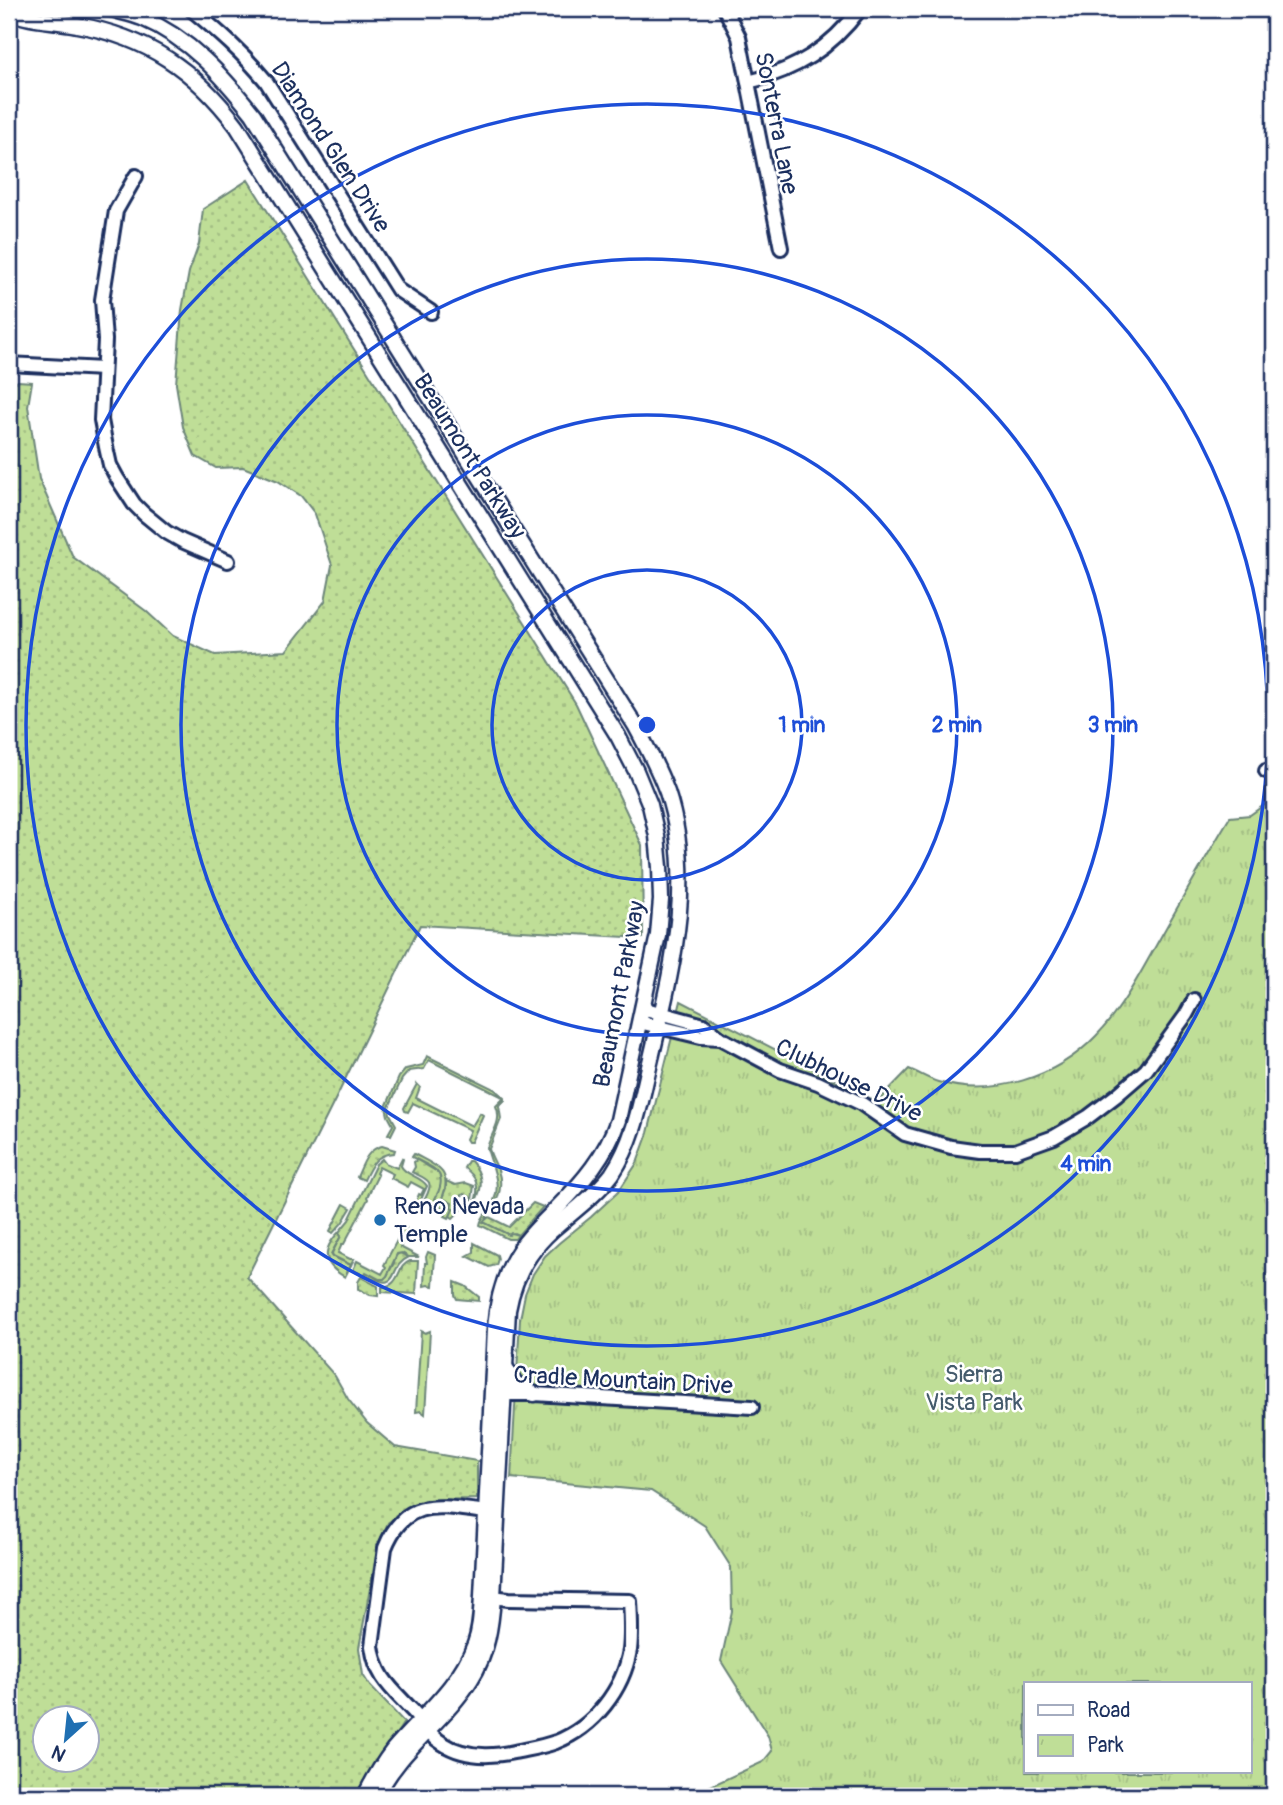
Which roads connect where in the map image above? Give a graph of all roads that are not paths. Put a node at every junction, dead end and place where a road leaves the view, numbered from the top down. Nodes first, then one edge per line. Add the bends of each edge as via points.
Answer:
1 (111, 9) edge
2 (191, 9) edge
3 (725, 9) edge
4 (860, 9) edge
5 (9, 12) edge
6 (748, 82) junction
7 (136, 176) dead end
8 (781, 248) dead end
9 (431, 312) dead end
10 (9, 364) edge
11 (103, 369) junction
12 (228, 561) dead end
13 (1194, 1000) dead end
14 (640, 1015) junction
15 (659, 1020) junction
16 (506, 1368) junction
17 (498, 1394) junction
18 (534, 1394) junction
19 (752, 1407) dead end
20 (487, 1512) junction
21 (488, 1596) junction
22 (424, 1725) junction
23 (365, 1796) edge
24 (377, 1796) edge

1 - 15 street, Beaumont Parkway via 165,30 188,46 212,66 253,114 635,724 667,793 680,863 677,937
2 - 9 street, Diamond Glen Drive via 229,39 266,81 398,290
3 - 6 street, Sonterra Lane via 738,37
4 - 6 street via 812,56
5 - 14 street, Beaumont Parkway via 32,20 99,29 153,50 200,83 237,126 636,771 657,836 661,889 658,935
6 - 8 street, Sonterra Lane
7 - 11 street via 116,211 102,300
10 - 11 street
11 - 12 street via 101,420 110,465 134,504 166,532
13 - 15 street, Clubhouse Drive via 1146,1070 1117,1095 1054,1137 1015,1151 951,1147 905,1134 862,1104 818,1083 780,1070 720,1038 701,1037
14 - 15 street, Clubhouse Drive
14 - 17 street, Beaumont Parkway via 618,1120 608,1146 529,1238 506,1276 496,1314
15 - 16 street, Beaumont Parkway via 634,1129 623,1157 597,1191 542,1240 518,1276 508,1310
16 - 17 street, Beaumont Parkway
16 - 18 street via 515,1383
17 - 18 street, Cradle Mountain Drive
17 - 20 street, Beaumont Parkway
17 - 21 street, Beaumont Parkway
18 - 19 street, Cradle Mountain Drive
20 - 21 street, Beaumont Parkway
20 - 22 street via 436,1506 422,1509 399,1524 385,1548 374,1659 387,1684
21 - 22 street, Beaumont Parkway via 461,1674
21 - 22 street via 630,1601 630,1649 617,1688 576,1732 508,1753 475,1756 457,1751 442,1744
22 - 23 street, Beaumont Parkway via 393,1751
22 - 24 street, Beaumont Parkway

